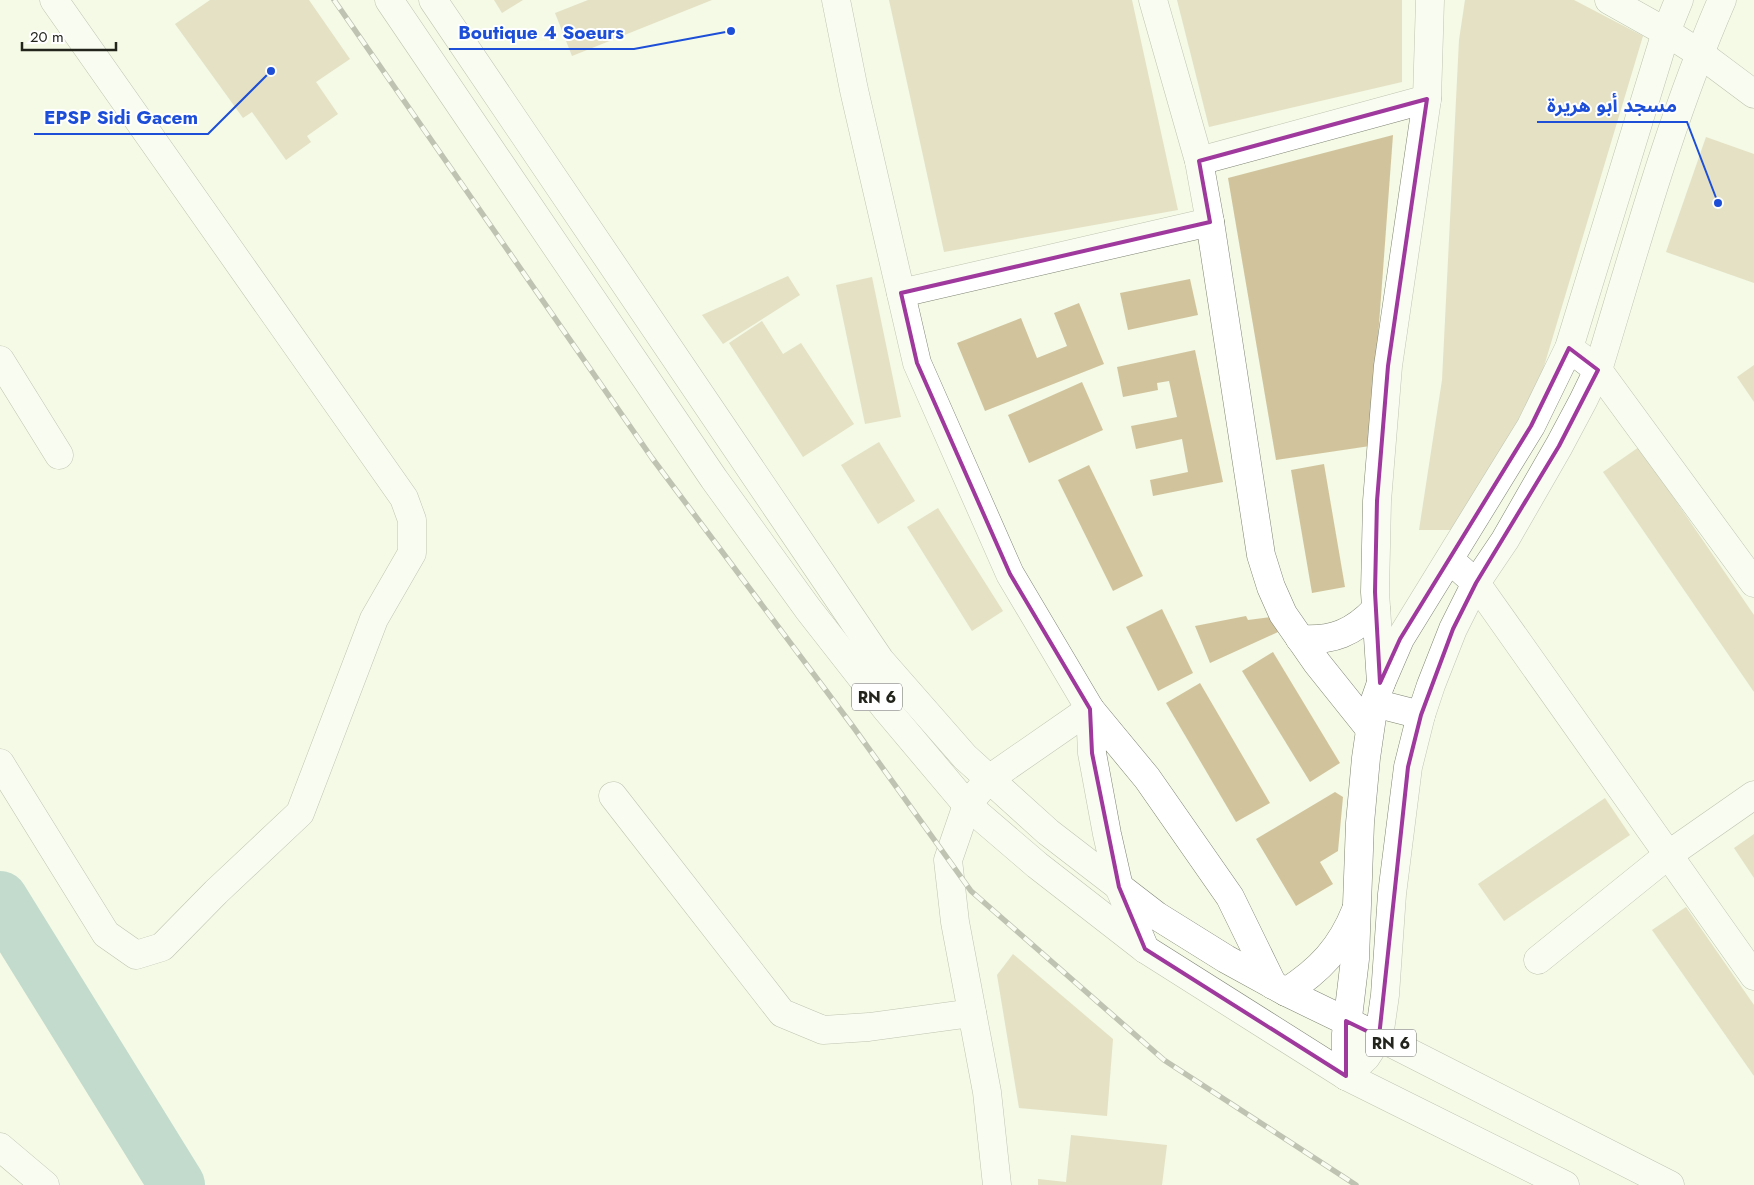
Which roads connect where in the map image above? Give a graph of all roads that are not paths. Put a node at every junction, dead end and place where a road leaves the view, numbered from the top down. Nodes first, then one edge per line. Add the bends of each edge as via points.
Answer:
1 (54, 0) edge
2 (389, 0) edge
3 (433, 0) edge
4 (836, 0) edge
5 (1153, 0) edge
6 (1430, 0) edge
7 (1609, 0) edge
8 (1680, 0) edge
9 (1722, 0) edge
10 (1666, 32) junction
11 (1699, 53) junction
12 (1754, 94) edge
13 (1427, 99) junction
14 (1199, 161) junction
15 (1210, 222) junction
16 (901, 293) junction
17 (1569, 348) junction
18 (0, 360) edge
19 (1598, 370) junction
20 (59, 455) dead end
21 (1450, 560) junction
22 (1476, 583) junction
23 (1754, 583) edge
24 (1376, 608) junction
25 (1300, 639) junction
26 (1375, 705) junction
27 (1090, 709) junction
28 (1421, 715) junction
29 (0, 763) edge
30 (989, 779) junction
31 (1754, 795) edge
32 (613, 796) dead end
33 (967, 805) junction
34 (1668, 856) junction
35 (1119, 888) junction
36 (1356, 910) junction
37 (1145, 949) junction
38 (1538, 960) dead end
39 (1754, 976) edge
40 (1279, 988) junction
41 (972, 1013) junction
42 (1348, 1022) junction
43 (1379, 1037) junction
44 (1346, 1076) junction
45 (0, 1147) edge
46 (45, 1185) edge
47 (997, 1185) edge
48 (1565, 1185) edge
49 (1670, 1185) edge

1 - 29 main road via 404,498 412,520 412,553 374,620 300,813 162,947 136,956 106,934
2 - 33 main road, RN 6 via 714,478 808,609
3 - 30 main road, RN 6 via 880,660 965,757
4 - 16 main road
5 - 14 main road
6 - 13 main road
7 - 10 main road
8 - 10 main road
9 - 11 main road
10 - 11 main road
10 - 17 main road
11 - 12 main road
11 - 19 main road via 1665,151
13 - 14 main road
13 - 24 main road via 1388,366 1377,501
14 - 15 main road
15 - 16 main road
15 - 25 main road via 1262,555 1283,614
16 - 27 main road via 917,363 1010,574
17 - 19 main road
17 - 21 main road via 1531,426
18 - 20 main road
19 - 22 main road via 1505,540
19 - 23 main road
21 - 22 main road
21 - 26 main road via 1400,639
22 - 28 main road via 1453,629
22 - 34 main road
24 - 25 main road via 1366,619 1342,634
24 - 26 main road
25 - 26 main road
26 - 28 main road
26 - 36 main road via 1360,822
27 - 30 main road
27 - 35 main road via 1092,753
27 - 40 main road via 1147,778 1230,897
28 - 43 main road via 1408,767
30 - 33 main road
30 - 35 main road, RN 6 via 1048,832
31 - 34 main road
32 - 41 main road via 782,1013 823,1030
33 - 37 main road, RN 6 via 1037,865
33 - 41 main road via 948,860 955,922
34 - 38 main road
34 - 39 main road
35 - 37 main road
35 - 40 main road, RN 6 via 1157,916
36 - 40 main road via 1349,929 1332,954 1305,980
36 - 42 main road
37 - 44 main road, RN 6
40 - 42 main road, RN 6
41 - 47 main road via 987,1092
42 - 43 main road, RN 6
42 - 44 main road
43 - 44 main road via 1366,1057
43 - 49 main road, RN 6
44 - 48 main road, RN 6
45 - 46 main road

